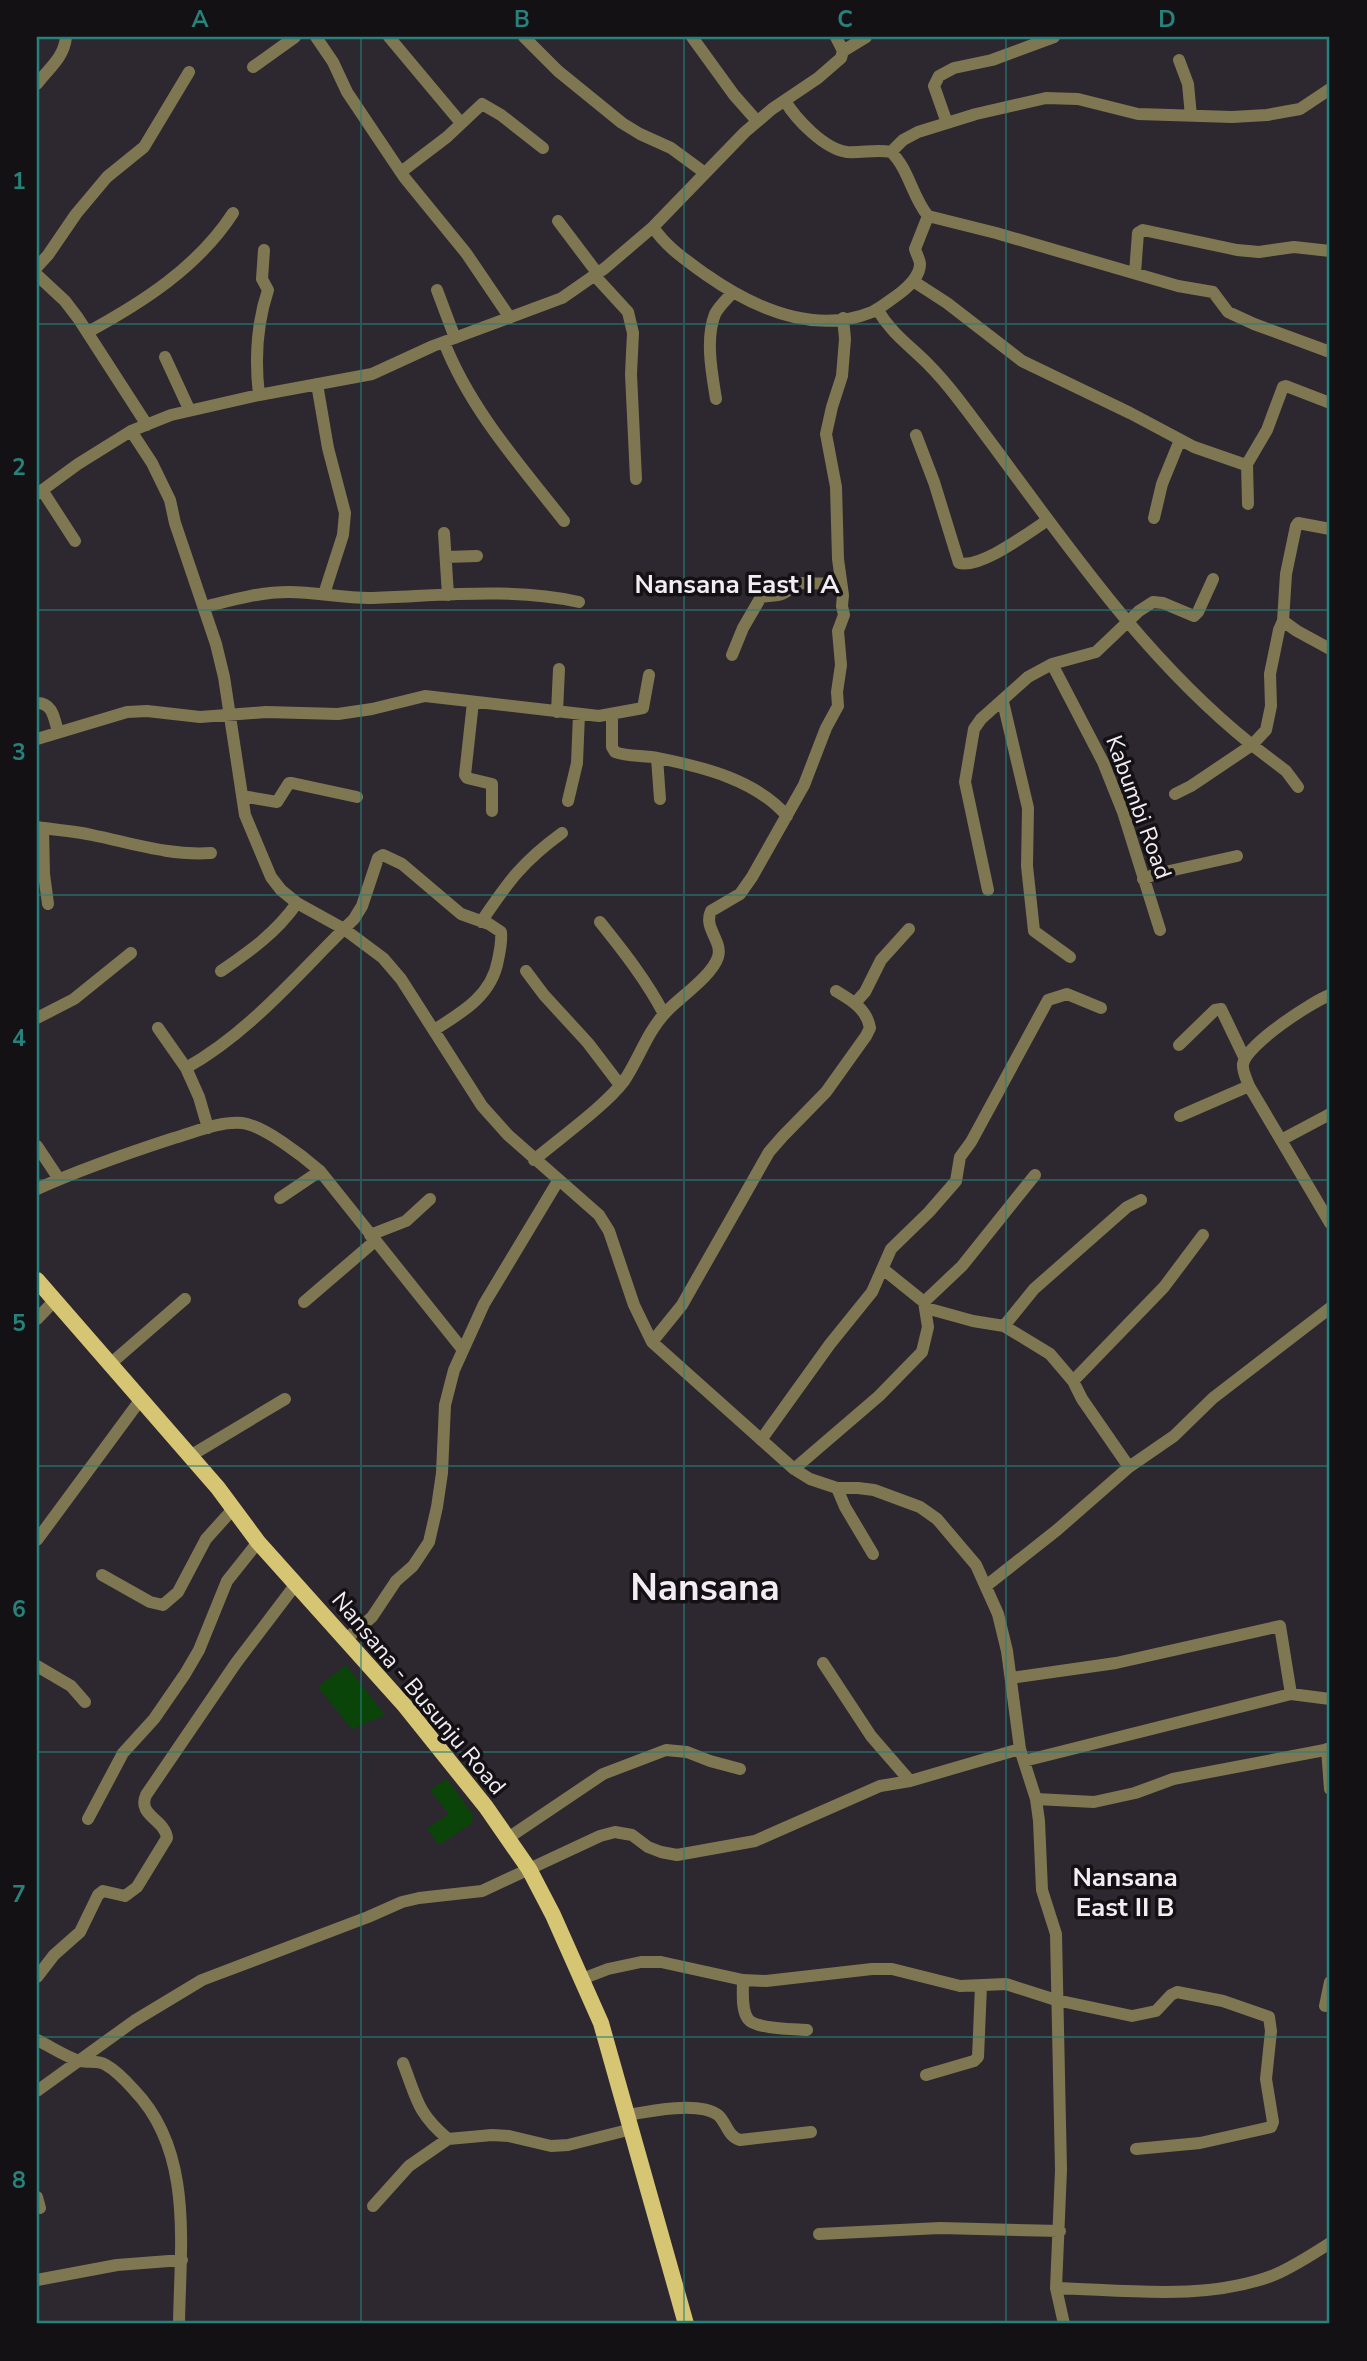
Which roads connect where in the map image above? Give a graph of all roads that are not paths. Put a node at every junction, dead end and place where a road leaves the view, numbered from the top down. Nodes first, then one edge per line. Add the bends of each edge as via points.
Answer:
1 (66, 37) edge
2 (295, 37) edge
3 (316, 37) edge
4 (389, 37) edge
5 (524, 37) edge
6 (692, 37) edge
7 (836, 37) edge
8 (866, 37) edge
9 (1054, 37) edge
10 (843, 51) junction
11 (1179, 60) dead end
12 (253, 67) dead end
13 (189, 72) dead end
14 (37, 84) edge
15 (1330, 89) edge
16 (785, 101) junction
17 (1191, 116) junction
18 (757, 121) junction
19 (947, 123) junction
20 (461, 124) junction
21 (543, 148) dead end
22 (891, 152) junction
23 (401, 172) junction
24 (705, 173) junction
25 (233, 213) dead end
26 (928, 216) junction
27 (558, 221) dead end
28 (653, 228) junction
29 (264, 250) dead end
30 (1330, 251) edge
31 (37, 267) edge
32 (1135, 273) junction
33 (37, 275) edge
34 (597, 275) junction
35 (913, 281) junction
36 (437, 290) dead end
37 (733, 292) junction
38 (877, 309) junction
39 (510, 318) junction
40 (843, 318) junction
41 (88, 332) junction
42 (450, 340) junction
43 (1330, 352) edge
44 (165, 357) dead end
45 (317, 384) junction
46 (259, 395) junction
47 (716, 399) dead end
48 (1330, 403) edge
49 (189, 410) junction
50 (147, 425) junction
51 (131, 431) junction
52 (916, 435) dead end
53 (1181, 440) junction
54 (1247, 464) junction
55 (636, 479) dead end
56 (39, 492) edge
57 (1248, 504) dead end
58 (1153, 518) dead end
59 (1048, 520) junction
60 (564, 521) dead end
61 (1330, 529) edge
62 (444, 533) dead end
63 (75, 541) dead end
64 (477, 556) dead end
65 (446, 557) junction
66 (1213, 579) dead end
67 (840, 584) junction
68 (324, 594) junction
69 (448, 595) junction
70 (579, 602) dead end
71 (204, 607) junction
72 (1129, 621) junction
73 (1283, 621) junction
74 (1330, 649) edge
75 (732, 655) dead end
76 (1052, 664) junction
77 (559, 669) dead end
78 (649, 675) dead end
79 (473, 702) junction
80 (1003, 702) junction
81 (37, 704) edge
82 (557, 712) junction
83 (579, 714) junction
84 (612, 714) junction
85 (230, 715) junction
86 (58, 732) junction
87 (37, 739) edge
88 (1252, 745) junction
89 (657, 758) junction
90 (1298, 787) dead end
91 (1175, 794) dead end
92 (242, 796) junction
93 (357, 797) dead end
94 (660, 799) dead end
95 (568, 801) dead end
96 (492, 811) dead end
97 (787, 816) junction
98 (40, 827) edge
99 (562, 834) dead end
100 (211, 853) dead end
101 (1237, 856) dead end
102 (1143, 878) junction
103 (988, 890) dead end
104 (297, 903) junction
105 (48, 904) dead end
106 (481, 922) junction
107 (600, 922) dead end
108 (344, 929) junction
109 (909, 929) dead end
110 (1160, 930) dead end
111 (131, 953) dead end
112 (1070, 957) dead end
113 (221, 971) dead end
114 (526, 971) dead end
115 (836, 991) dead end
116 (1330, 995) edge
117 (855, 1003) junction
118 (1101, 1009) dead end
119 (664, 1014) junction
120 (37, 1018) edge
121 (158, 1028) dead end
122 (434, 1030) junction
123 (1179, 1045) dead end
124 (1245, 1059) junction
125 (186, 1068) junction
126 (620, 1085) junction
127 (1249, 1086) junction
128 (1330, 1114) edge
129 (1180, 1116) dead end
130 (208, 1128) junction
131 (1283, 1139) junction
132 (37, 1146) edge
133 (534, 1160) junction
134 (320, 1171) junction
135 (1035, 1175) dead end
136 (59, 1179) junction
137 (558, 1181) junction
138 (37, 1189) edge
139 (280, 1198) dead end
140 (430, 1199) dead end
141 (1141, 1200) dead end
142 (1330, 1223) edge
143 (1203, 1235) dead end
144 (372, 1238) junction
145 (883, 1269) junction
146 (37, 1280) edge
147 (184, 1299) dead end
148 (55, 1300) junction
149 (304, 1302) dead end
150 (925, 1305) junction
151 (1330, 1308) edge
152 (37, 1319) edge
153 (1004, 1326) junction
154 (652, 1342) junction
155 (463, 1350) junction
156 (110, 1365) junction
157 (1073, 1381) junction
158 (141, 1399) junction
159 (285, 1399) dead end
160 (761, 1440) junction
161 (190, 1456) junction
162 (1129, 1467) junction
163 (794, 1469) junction
164 (837, 1488) junction
165 (233, 1509) junction
166 (39, 1532) edge
167 (258, 1542) junction
168 (873, 1554) dead end
169 (102, 1575) dead end
170 (296, 1584) junction
171 (985, 1587) junction
172 (345, 1640) junction
173 (823, 1664) dead end
174 (37, 1666) edge
175 (1011, 1678) junction
176 (1291, 1694) junction
177 (1330, 1699) edge
178 (85, 1702) dead end
179 (1328, 1749) edge
180 (1022, 1755) junction
181 (740, 1769) dead end
182 (910, 1781) junction
183 (1330, 1789) edge
184 (1036, 1798) junction
185 (88, 1819) dead end
186 (508, 1838) junction
187 (529, 1869) junction
188 (37, 1977) edge
189 (582, 1979) junction
190 (743, 1980) junction
191 (1330, 1982) edge
192 (981, 1986) junction
193 (1056, 2000) junction
194 (1325, 2007) dead end
195 (807, 2030) dead end
196 (37, 2040) edge
197 (80, 2061) junction
198 (403, 2063) dead end
199 (926, 2075) dead end
200 (37, 2091) edge
201 (630, 2122) junction
202 (811, 2132) dead end
203 (448, 2139) junction
204 (1136, 2149) dead end
205 (373, 2206) dead end
206 (1060, 2231) junction
207 (820, 2234) dead end
208 (1330, 2244) edge
209 (182, 2260) junction
210 (37, 2280) edge
211 (1056, 2288) junction
212 (179, 2324) edge
213 (686, 2324) edge
214 (1065, 2324) edge

1 - 14 street via 58,60
2 - 12 street
3 - 23 street
4 - 20 street
5 - 24 street via 622,122 671,148
6 - 18 street
7 - 10 street
8 - 10 street
9 - 19 street via 939,76 934,86
10 - 16 street via 833,65
11 - 17 street via 1188,84
13 - 31 street via 144,147 107,177
15 - 17 street via 1291,112
16 - 18 street
16 - 22 street via 798,121 836,149
17 - 19 street via 1138,114 1054,97
18 - 24 street
19 - 22 street via 910,135
20 - 21 street via 486,104
20 - 23 street
22 - 26 street
23 - 39 street via 467,253
24 - 28 street
25 - 41 street via 220,233 177,276
26 - 32 street
26 - 35 street via 915,249 920,264
27 - 34 street
28 - 34 street
28 - 37 street via 680,255
29 - 46 street via 262,279 268,290 256,365
30 - 32 street via 1294,247 1237,250 1143,230 1138,233
32 - 43 street via 1213,292 1228,312
33 - 41 street via 65,301
34 - 39 street via 562,298
34 - 55 street via 628,312 633,333
35 - 38 street
35 - 53 street via 1022,361
36 - 42 street
37 - 40 street via 794,317
37 - 47 street via 718,309 712,325
38 - 40 street
38 - 59 street via 905,345 943,379
39 - 42 street
40 - 67 street via 842,376 826,434 836,487
41 - 50 street
42 - 45 street via 372,374
42 - 60 street via 462,383
44 - 49 street
45 - 46 street
45 - 68 street via 345,513 343,535
46 - 49 street
48 - 54 street via 1283,387 1267,430
49 - 50 street
50 - 51 street
51 - 56 street
51 - 71 street via 170,500
52 - 59 street via 959,563 969,564 1004,549
53 - 54 street
53 - 58 street
54 - 57 street
56 - 63 street
59 - 72 street
61 - 73 street via 1296,526
62 - 65 street
64 - 65 street
65 - 69 street
66 - 72 street via 1194,615 1153,602
67 - 75 street via 797,583 779,596 761,597
67 - 97 street via 844,615 838,631 838,706
68 - 69 street via 363,598
68 - 71 street via 262,593
69 - 70 street via 534,596
71 - 85 street via 221,658
72 - 76 street via 1096,652
72 - 88 street via 1193,694
73 - 74 street
73 - 88 street via 1270,674 1266,730
76 - 80 street via 1028,677
76 - 102 street, Kabumbi Road via 1103,762
77 - 82 street
78 - 84 street via 643,708
79 - 82 street
79 - 85 street via 425,696 347,714
79 - 96 street via 465,775 492,785
80 - 103 street via 974,729 965,782
80 - 112 street via 1028,808 1027,866 1034,930
81 - 86 street via 50,708
82 - 83 street
83 - 84 street
83 - 95 street via 577,763
84 - 89 street via 615,752
85 - 86 street via 127,712
85 - 92 street
86 - 87 street
88 - 90 street via 1286,771
88 - 91 street
89 - 94 street
89 - 97 street via 731,778 769,798
92 - 93 street via 277,802 292,783
92 - 104 street via 251,832 271,877
97 - 119 street via 740,894 709,915 717,960
98 - 100 street via 144,848
98 - 105 street
99 - 106 street via 513,874
101 - 102 street
102 - 110 street, Kabumbi Road
104 - 108 street
104 - 113 street via 267,939
106 - 108 street via 461,914 402,864 383,855 362,906
106 - 122 street via 501,932 496,975 465,1011
107 - 119 street via 631,960
108 - 122 street via 383,958
108 - 125 street via 253,1018 204,1059
109 - 117 street via 881,960
111 - 120 street via 74,999
114 - 126 street
115 - 117 street
116 - 124 street via 1298,1011
117 - 154 street via 869,1020 866,1036 826,1092 769,1152 682,1305
118 - 145 street via 1067,994 1048,1000 960,1157 956,1181 891,1249
119 - 126 street
121 - 125 street
122 - 133 street via 495,1130
123 - 124 street via 1221,1009
124 - 127 street
125 - 130 street
126 - 133 street
127 - 129 street
127 - 131 street
128 - 131 street
130 - 134 street via 244,1123 256,1127
130 - 136 street
131 - 142 street
132 - 136 street
133 - 137 street
134 - 139 street
134 - 144 street
135 - 150 street
136 - 138 street
137 - 154 street via 599,1215 609,1231
137 - 155 street via 484,1304
140 - 144 street via 406,1221
141 - 153 street via 1126,1207 1055,1269
143 - 157 street via 1164,1287
144 - 149 street
144 - 155 street
145 - 150 street
145 - 160 street via 872,1292
146 - 148 main road, Nansana - Busunju Road
147 - 156 street
148 - 152 street
148 - 156 main road, Nansana - Busunju Road
150 - 153 street
150 - 163 street via 928,1327 922,1352
151 - 162 street via 1213,1398 1174,1436
153 - 157 street via 1050,1354
154 - 160 street
155 - 172 street via 445,1405 442,1473 429,1542 372,1617
156 - 158 main road, Nansana - Busunju Road
157 - 162 street
158 - 161 main road, Nansana - Busunju Road
158 - 166 street
159 - 161 street
160 - 163 street
161 - 165 main road, Nansana - Busunju Road
162 - 171 street
163 - 164 street
164 - 168 street
164 - 171 street via 874,1490 920,1507 951,1534 976,1565
165 - 167 main road, Nansana - Busunju Road
165 - 169 street via 206,1539 178,1592 163,1605
167 - 170 main road, Nansana - Busunju Road
167 - 185 street via 227,1581 185,1674 123,1753
170 - 172 main road, Nansana - Busunju Road
170 - 188 street via 146,1795 144,1810 166,1831 167,1838 137,1887 125,1896 103,1891 98,1895 80,1931
171 - 175 street via 998,1614
172 - 186 main road, Nansana - Busunju Road via 405,1706
173 - 182 street
174 - 178 street via 71,1686
175 - 176 street via 1116,1663 1280,1626
175 - 180 street
176 - 177 street
176 - 180 street
179 - 183 street
179 - 184 street via 1173,1779 1094,1802
180 - 182 street
180 - 184 street
181 - 186 street via 666,1750 603,1774
182 - 187 street via 880,1786 755,1842 677,1855 615,1832
184 - 193 street via 1042,1890 1056,1934
186 - 187 main road, Nansana - Busunju Road
187 - 189 main road, Nansana - Busunju Road
187 - 197 street via 482,1891 402,1902 202,1980
189 - 190 street via 608,1969 661,1962
189 - 201 main road, Nansana - Busunju Road via 601,2023
190 - 192 street via 892,1969 939,1982
190 - 195 street via 748,2019 759,2025
191 - 194 street
192 - 193 street via 1006,1984
192 - 199 street via 978,2057
193 - 204 street via 1132,2016 1156,2011 1177,1992 1223,2000 1269,2017 1266,2079 1271,2127 1200,2143
193 - 206 street
196 - 197 street
197 - 200 street
197 - 209 street via 98,2062 118,2074 155,2118 175,2164
198 - 203 street via 421,2112
201 - 202 street via 658,2109 697,2109 719,2116 733,2138 740,2140
201 - 203 street via 568,2146 496,2136
201 - 213 main road, Nansana - Busunju Road
203 - 205 street via 409,2166
206 - 207 street via 940,2228
206 - 211 street
208 - 211 street via 1276,2274 1243,2284 1163,2291
209 - 210 street via 117,2265
209 - 212 street
211 - 214 street

